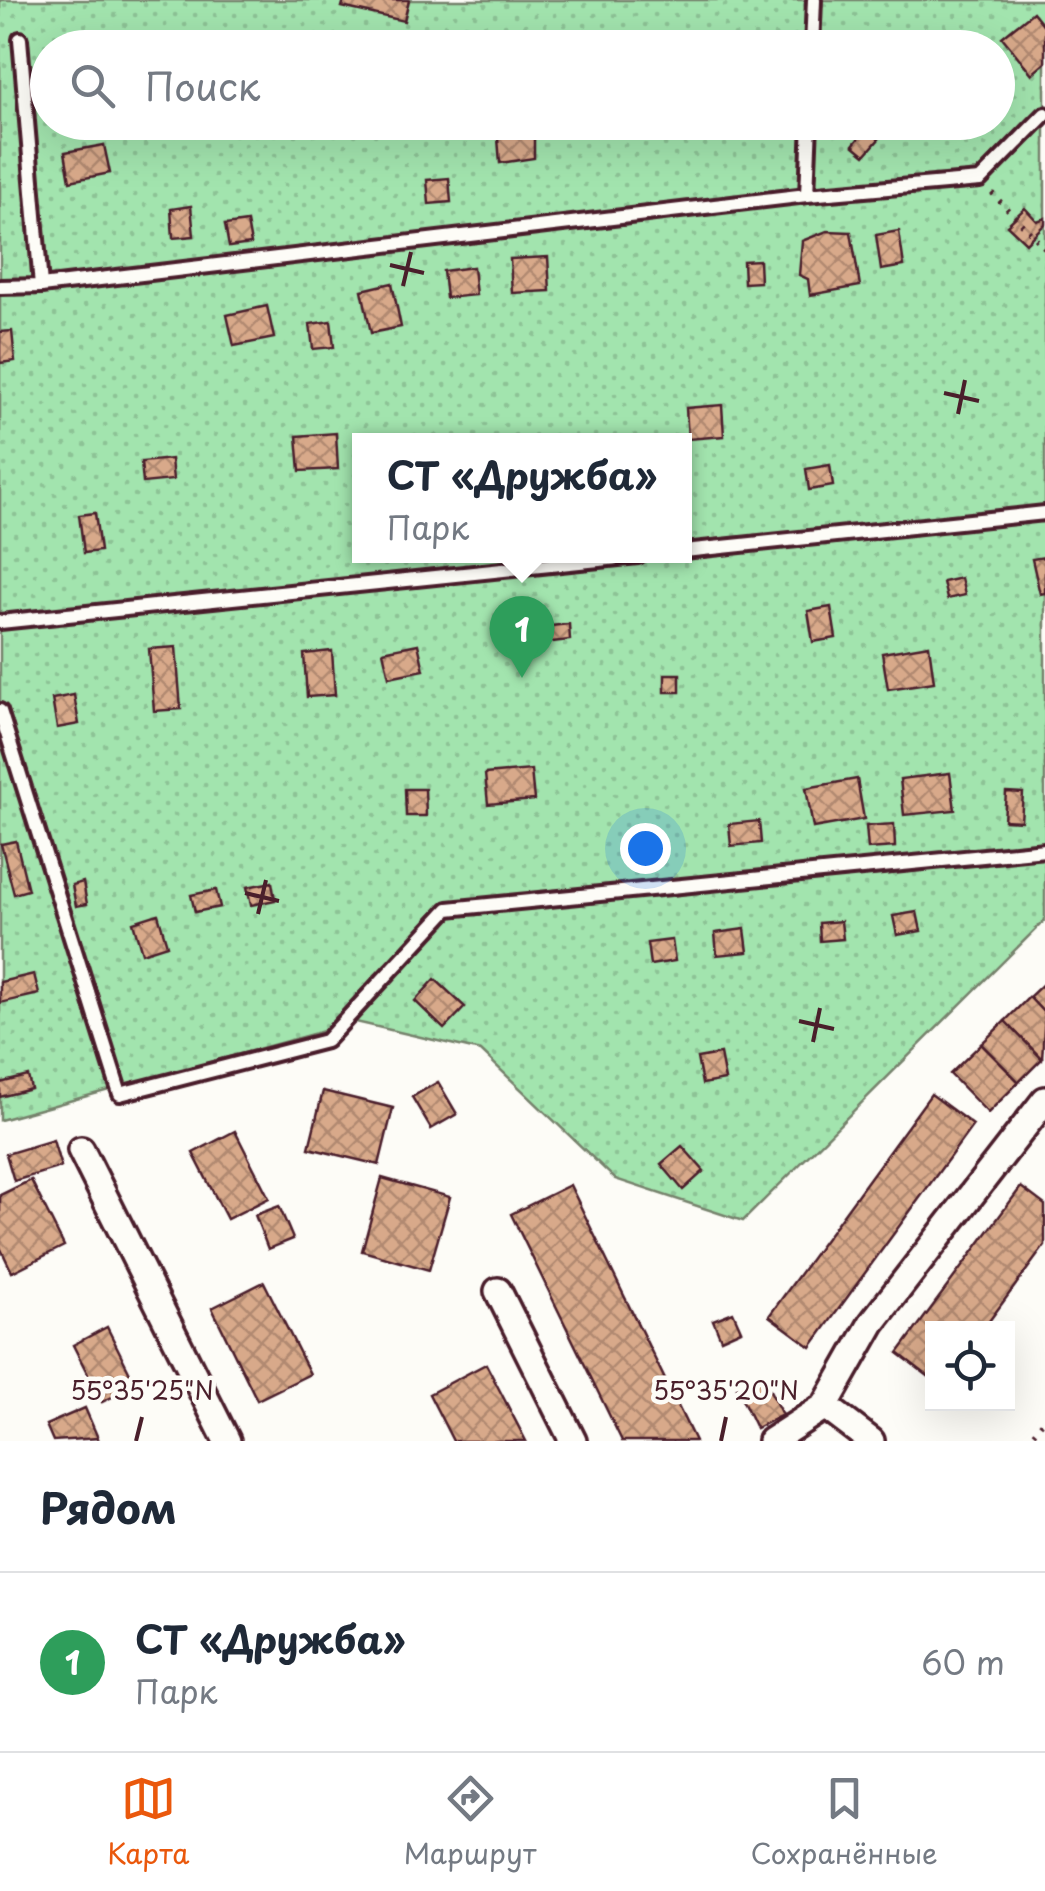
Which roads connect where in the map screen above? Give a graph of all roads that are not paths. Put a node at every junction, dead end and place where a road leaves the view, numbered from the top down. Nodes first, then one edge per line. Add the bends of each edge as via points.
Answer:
1 (814, 0) edge
2 (813, 30) edge
3 (20, 39) dead end
4 (1045, 114) edge
5 (810, 140) edge
6 (808, 195) junction
7 (41, 286) junction
8 (0, 287) edge
9 (1045, 513) edge
10 (692, 550) edge
11 (570, 563) edge
12 (0, 622) edge
13 (0, 711) edge
14 (1045, 850) edge
15 (1045, 1100) edge
16 (80, 1150) dead end
17 (498, 1292) dead end
18 (825, 1406) junction
19 (226, 1441) edge
20 (572, 1441) edge
21 (770, 1441) edge
22 (871, 1441) edge

1 - 2 lane
3 - 7 lane
4 - 6 lane via 980,180
5 - 6 lane
6 - 7 lane
7 - 8 lane
9 - 10 lane
11 - 12 lane
13 - 14 lane via 120,1094 326,1042 448,909
15 - 18 street via 872,1323
16 - 19 street
17 - 20 street
18 - 21 street
18 - 22 street

